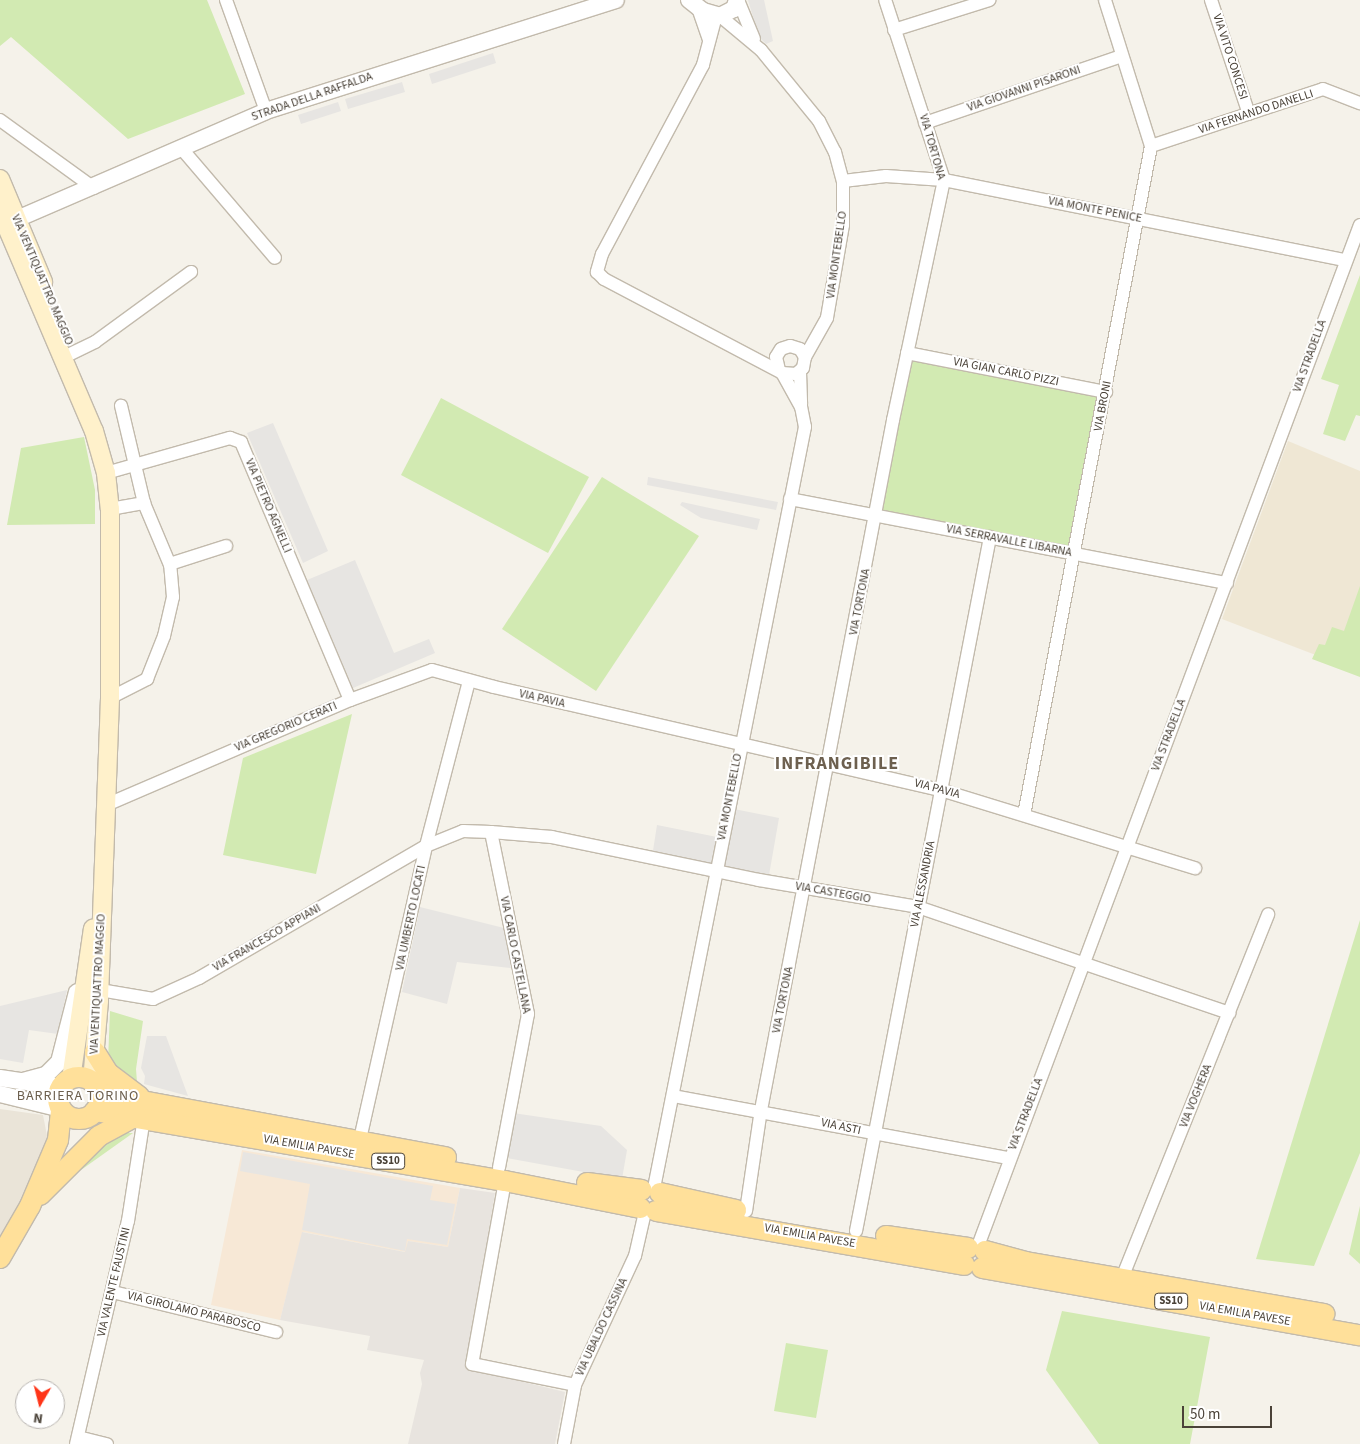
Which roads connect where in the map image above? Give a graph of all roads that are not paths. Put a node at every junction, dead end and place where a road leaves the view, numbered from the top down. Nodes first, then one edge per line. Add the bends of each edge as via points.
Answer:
1 (226, 0) edge
2 (616, 0) edge
3 (738, 0) edge
4 (885, 0) edge
5 (989, 0) edge
6 (1105, 0) edge
7 (1211, 0) edge
8 (690, 2) edge
9 (718, 16) junction
10 (894, 30) junction
11 (709, 40) junction
12 (760, 50) junction
13 (1122, 56) junction
14 (1360, 103) edge
15 (266, 111) junction
16 (1249, 114) junction
17 (0, 120) edge
18 (925, 123) junction
19 (1151, 146) junction
20 (182, 149) junction
21 (0, 179) edge
22 (944, 180) junction
23 (843, 182) junction
24 (94, 188) junction
25 (0, 197) edge
26 (0, 211) edge
27 (17, 219) junction
28 (1139, 219) junction
29 (1360, 225) edge
30 (275, 258) dead end
31 (1346, 260) junction
32 (191, 272) dead end
33 (820, 333) junction
34 (793, 346) junction
35 (778, 352) junction
36 (907, 353) junction
37 (751, 355) junction
38 (68, 356) junction
39 (805, 358) junction
40 (781, 372) junction
41 (800, 372) junction
42 (1106, 392) junction
43 (121, 406) dead end
44 (801, 407) junction
45 (133, 468) junction
46 (109, 472) junction
47 (790, 499) junction
48 (144, 503) junction
49 (110, 509) junction
50 (876, 516) junction
51 (990, 537) junction
52 (226, 546) dead end
53 (1074, 553) junction
54 (170, 564) junction
55 (1227, 583) junction
56 (469, 681) junction
57 (110, 698) junction
58 (350, 700) junction
59 (740, 744) junction
60 (828, 764) junction
61 (942, 790) junction
62 (106, 805) junction
63 (1024, 815) junction
64 (491, 832) junction
65 (426, 846) junction
66 (1127, 847) junction
67 (1195, 868) dead end
68 (715, 870) junction
69 (102, 887) junction
70 (805, 888) junction
71 (918, 908) junction
72 (1268, 914) dead end
73 (88, 956) junction
74 (1082, 964) junction
75 (100, 990) junction
76 (1229, 1013) junction
77 (95, 1052) junction
78 (0, 1078) edge
79 (22, 1081) junction
80 (66, 1083) junction
81 (0, 1094) edge
82 (673, 1096) junction
83 (94, 1100) junction
84 (61, 1109) junction
85 (761, 1110) junction
86 (145, 1113) junction
87 (876, 1134) junction
88 (358, 1148) junction
89 (1009, 1158) junction
90 (502, 1174) junction
91 (51, 1184) junction
92 (650, 1200) junction
93 (30, 1206) junction
94 (746, 1211) junction
95 (856, 1231) junction
96 (975, 1256) junction
97 (0, 1258) edge
98 (1122, 1278) junction
99 (113, 1292) junction
100 (1360, 1320) edge
101 (276, 1332) dead end
102 (1360, 1335) edge
103 (575, 1385) junction
104 (77, 1441) edge
105 (107, 1444) edge
106 (564, 1444) edge

1 - 15 street
2 - 15 street, STRADA DELLA RAFFALDA
3 - 9 street via 734,9
3 - 12 street, VIA MONTEBELLO via 748,29
4 - 10 street, VIA TORTONA
5 - 10 street
6 - 13 street, VIA BRONI
7 - 16 street, VIA VITO CONCESI
8 - 9 street
8 - 11 street
9 - 11 street
9 - 12 street, VIA MONTEBELLO
10 - 18 street, VIA TORTONA
11 - 37 street via 703,65 602,254 597,272 604,279
12 - 23 street, VIA MONTEBELLO via 819,121 835,152
13 - 18 street, VIA GIOVANNI PISARONI
13 - 19 street, VIA BRONI
14 - 16 street, VIA FERNANDO DANELLI via 1323,89
15 - 20 street, STRADA DELLA RAFFALDA
16 - 19 street, VIA FERNANDO DANELLI
17 - 24 street
18 - 22 street, VIA TORTONA
19 - 28 street, VIA BRONI
20 - 24 street, STRADA DELLA RAFFALDA
20 - 30 street
21 - 27 main road, VIA VENTIQUATTRO MAGGIO
22 - 23 street, VIA MONTE PENICE via 886,176
22 - 28 street, VIA MONTE PENICE
22 - 36 street, VIA TORTONA
23 - 33 street, VIA MONTEBELLO via 843,225 827,318
24 - 27 street, STRADA DELLA RAFFALDA
25 - 27 main road via 7,214
26 - 38 main road, VIA VENTIQUATTRO MAGGIO
27 - 38 main road, VIA VENTIQUATTRO MAGGIO
28 - 31 street, VIA MONTE PENICE
28 - 42 street, VIA BRONI
29 - 31 street, VIA STRADELLA
31 - 55 street, VIA STRADELLA
32 - 38 street, VIA VENTIQUATTRO MAGGIO via 95,342
33 - 34 street
33 - 39 street, VIA MONTEBELLO
34 - 35 street via 785,346
34 - 39 street via 800,349
35 - 37 street
35 - 40 street via 775,361
36 - 42 street, VIA GIAN CARLO PIZZI
36 - 50 street, VIA TORTONA
37 - 40 street
38 - 46 main road, VIA VENTIQUATTRO MAGGIO
39 - 41 street
40 - 41 street via 792,375
40 - 44 street, VIA MONTEBELLO
41 - 44 street, VIA MONTEBELLO
42 - 53 street, VIA BRONI
43 - 45 street
44 - 47 street, VIA MONTEBELLO via 805,427
45 - 46 street, VIA PIETRO AGNELLI
45 - 48 street
45 - 58 street, VIA PIETRO AGNELLI via 230,438 240,442
46 - 49 main road, VIA VENTIQUATTRO MAGGIO
47 - 50 street, VIA SERRAVALLE LIBARNA
47 - 59 street, VIA MONTEBELLO
48 - 49 street
48 - 54 street
49 - 57 main road, VIA VENTIQUATTRO MAGGIO
50 - 51 street, VIA SERRAVALLE LIBARNA
50 - 60 street, VIA TORTONA
51 - 53 street, VIA SERRAVALLE LIBARNA
51 - 61 street, VIA ALESSANDRIA
52 - 54 street
53 - 55 street, VIA SERRAVALLE LIBARNA
53 - 63 street, VIA BRONI
54 - 57 street via 174,597 164,636 147,679
55 - 66 street, VIA STRADELLA
56 - 58 street, VIA GREGORIO CERATI via 432,670
56 - 59 street, VIA PAVIA
56 - 65 street, VIA UMBERTO LOCATI
57 - 62 main road, VIA VENTIQUATTRO MAGGIO
58 - 62 street, VIA GREGORIO CERATI
59 - 60 street, VIA PAVIA
59 - 68 street, VIA MONTEBELLO
60 - 61 street, VIA PAVIA
60 - 70 street, VIA TORTONA
61 - 63 street, VIA PAVIA
61 - 71 street, VIA ALESSANDRIA
62 - 69 main road, VIA VENTIQUATTRO MAGGIO
63 - 66 street, VIA PAVIA
64 - 65 street, VIA CASTEGGIO via 463,831
64 - 68 street, VIA CASTEGGIO via 552,837
64 - 90 street, VIA CARLO CASTELLANA via 528,1014
65 - 75 street, VIA FRANCESCO APPIANI via 200,978 153,999
65 - 88 street, VIA UMBERTO LOCATI
66 - 67 street, VIA PAVIA
66 - 74 street, VIA STRADELLA
68 - 70 street, VIA CASTEGGIO
68 - 82 street, VIA MONTEBELLO
69 - 73 main road, VIA VENTIQUATTRO MAGGIO
69 - 75 main road, VIA VENTIQUATTRO MAGGIO
70 - 71 street, VIA CASTEGGIO
70 - 85 street, VIA TORTONA
71 - 74 street, VIA CASTEGGIO
71 - 87 street, VIA ALESSANDRIA
72 - 76 street, VIA VOGHERA
73 - 79 street via 59,1062 46,1075
73 - 80 main road, VIA VENTIQUATTRO MAGGIO
74 - 76 street, VIA CASTEGGIO
74 - 89 street, VIA STRADELLA
75 - 77 main road, VIA VENTIQUATTRO MAGGIO
76 - 98 street, VIA VOGHERA
77 - 83 main road, VIA VENTIQUATTRO MAGGIO
77 - 86 main road
78 - 79 street
79 - 80 street
80 - 83 main road, SS10 via 82,1077
80 - 84 main road via 58,1098
81 - 84 street
82 - 85 street, VIA ASTI
82 - 92 street, VIA MONTEBELLO
83 - 84 main road, SS10 via 75,1118
83 - 86 main road, VIA EMILIA PAVESE / SS10
83 - 91 main road
84 - 93 main road via 58,1140
85 - 87 street, VIA ASTI
85 - 94 street, VIA TORTONA
86 - 88 main road, VIA EMILIA PAVESE / SS10
86 - 91 main road via 99,1136
86 - 99 street, VIA VALENTE FAUSTINI
87 - 89 street, VIA ASTI
87 - 95 street, VIA ALESSANDRIA
88 - 90 main road, VIA EMILIA PAVESE / SS10
89 - 96 street, VIA STRADELLA
90 - 92 main road, VIA EMILIA PAVESE / SS10
90 - 103 street, VIA CARLO CASTELLANA via 472,1364
91 - 93 main road
92 - 94 main road, VIA EMILIA PAVESE / SS10
92 - 96 main road, VIA EMILIA PAVESE / SS10
92 - 103 street, VIA UBALDO CASSINA via 635,1256
93 - 97 main road
94 - 95 main road, VIA EMILIA PAVESE / SS10
95 - 96 main road, VIA EMILIA PAVESE / SS10
96 - 98 main road, VIA EMILIA PAVESE / SS10
96 - 102 main road, VIA EMILIA PAVESE / SS10
98 - 100 main road, VIA EMILIA PAVESE / SS10
99 - 101 street, VIA GIROLAMO PARABOSCO
99 - 104 street, VIA VALENTE FAUSTINI
103 - 106 street, VIA UBALDO CASSINA
104 - 105 street

